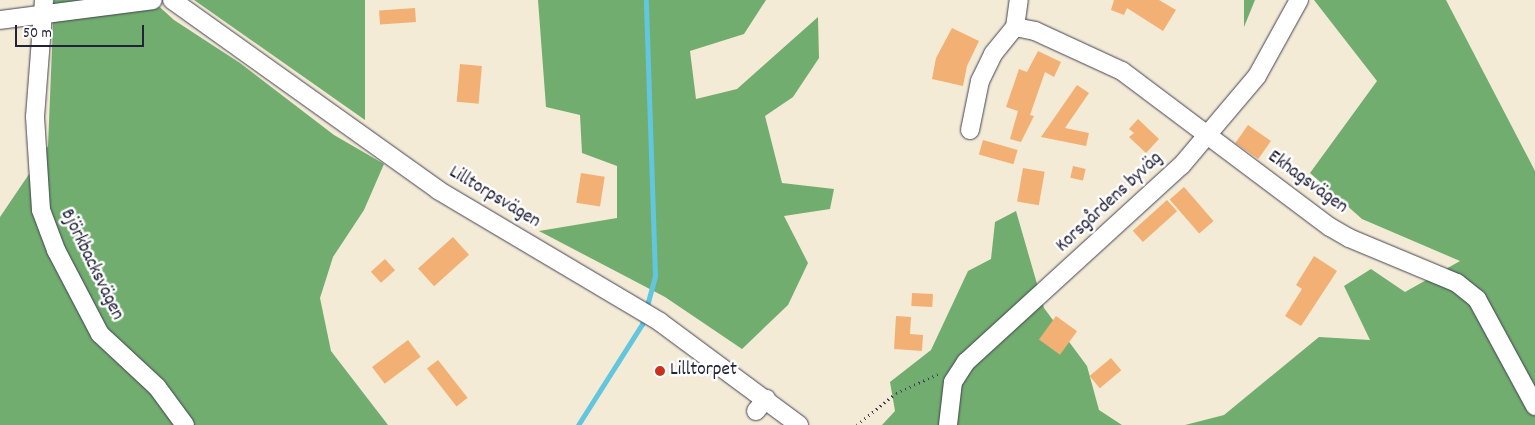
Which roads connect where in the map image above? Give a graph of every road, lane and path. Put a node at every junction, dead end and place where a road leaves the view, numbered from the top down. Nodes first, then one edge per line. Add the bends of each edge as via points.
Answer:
1 (153, 0) edge
2 (172, 0) edge
3 (1019, 0) edge
4 (1299, 0) edge
5 (44, 7) edge
6 (0, 20) edge
7 (1015, 27) junction
8 (970, 130) dead end
9 (1205, 136) junction
10 (958, 372) junction
11 (1535, 406) edge
12 (185, 425) edge
13 (799, 425) edge
14 (857, 425) edge
15 (948, 425) edge

1 - 5 street
2 - 13 street, Lilltorpsvägen via 438,190 657,329 761,405
3 - 7 street
4 - 9 street, Korsgårdens byväg via 1257,76
5 - 6 street
5 - 12 street, Björkbacksvägen via 35,117 38,184 44,218 60,259 100,334 157,387
7 - 8 street via 993,54 980,82
7 - 9 street, Ekhagsvägen via 1035,31 1122,71
9 - 10 street, Korsgårdens byväg via 1160,188 1004,326
9 - 11 street, Ekhagsvägen via 1349,238 1440,275 1472,295
10 - 14 path via 925,378 896,393
10 - 15 street, Korsgårdens byväg via 953,382

